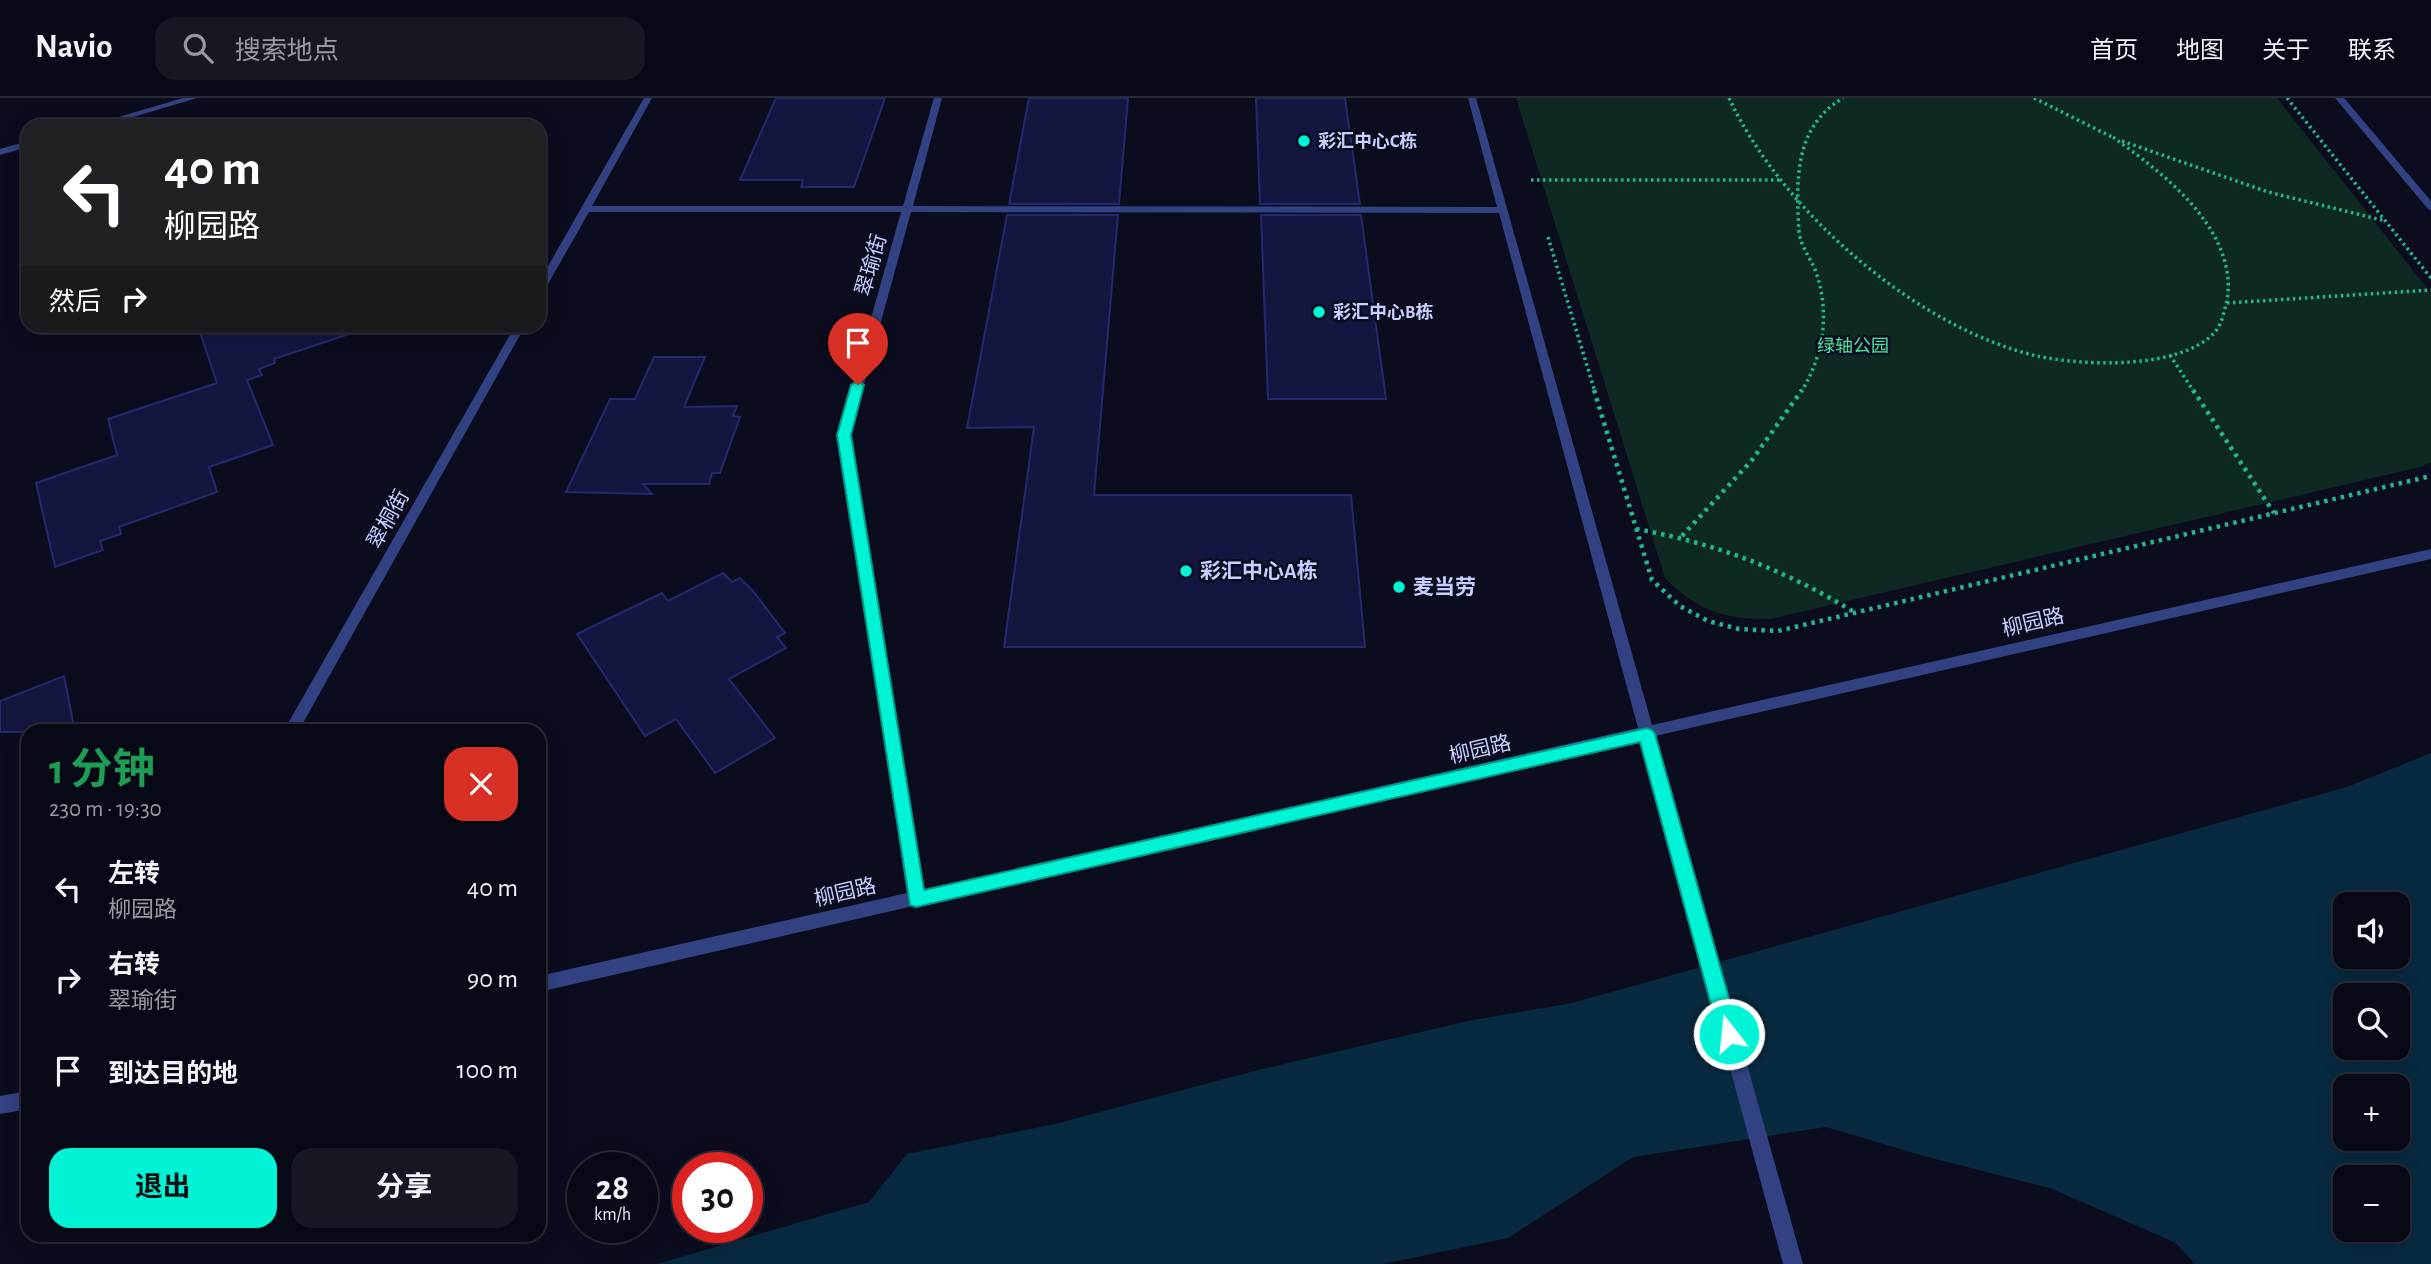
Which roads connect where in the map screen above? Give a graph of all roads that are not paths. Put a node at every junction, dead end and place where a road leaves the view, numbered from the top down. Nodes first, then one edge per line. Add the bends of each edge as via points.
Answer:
1 (193, 98) edge
2 (648, 98) edge
3 (938, 98) edge
4 (1472, 98) edge
5 (2339, 98) edge
6 (118, 119) edge
7 (21, 146) edge
8 (0, 152) edge
9 (2431, 206) edge
10 (586, 209) junction
11 (907, 209) junction
12 (1503, 210) junction
13 (546, 279) edge
14 (516, 333) edge
15 (2431, 554) edge
16 (295, 724) edge
17 (1647, 734) junction
18 (916, 899) junction
19 (546, 982) edge
20 (21, 1101) edge
21 (0, 1105) edge
22 (1793, 1264) edge

1 - 6 street
2 - 10 street
3 - 11 street, 翠瑜街
4 - 12 street
5 - 9 street
7 - 8 street
10 - 11 street
10 - 13 street
11 - 12 street
11 - 18 street, 翠瑜街 via 844,435
12 - 17 street
14 - 16 street, 翠桐街
15 - 17 street, 柳园路
17 - 18 street, 柳园路
17 - 22 street
18 - 19 street, 柳园路
20 - 21 street

